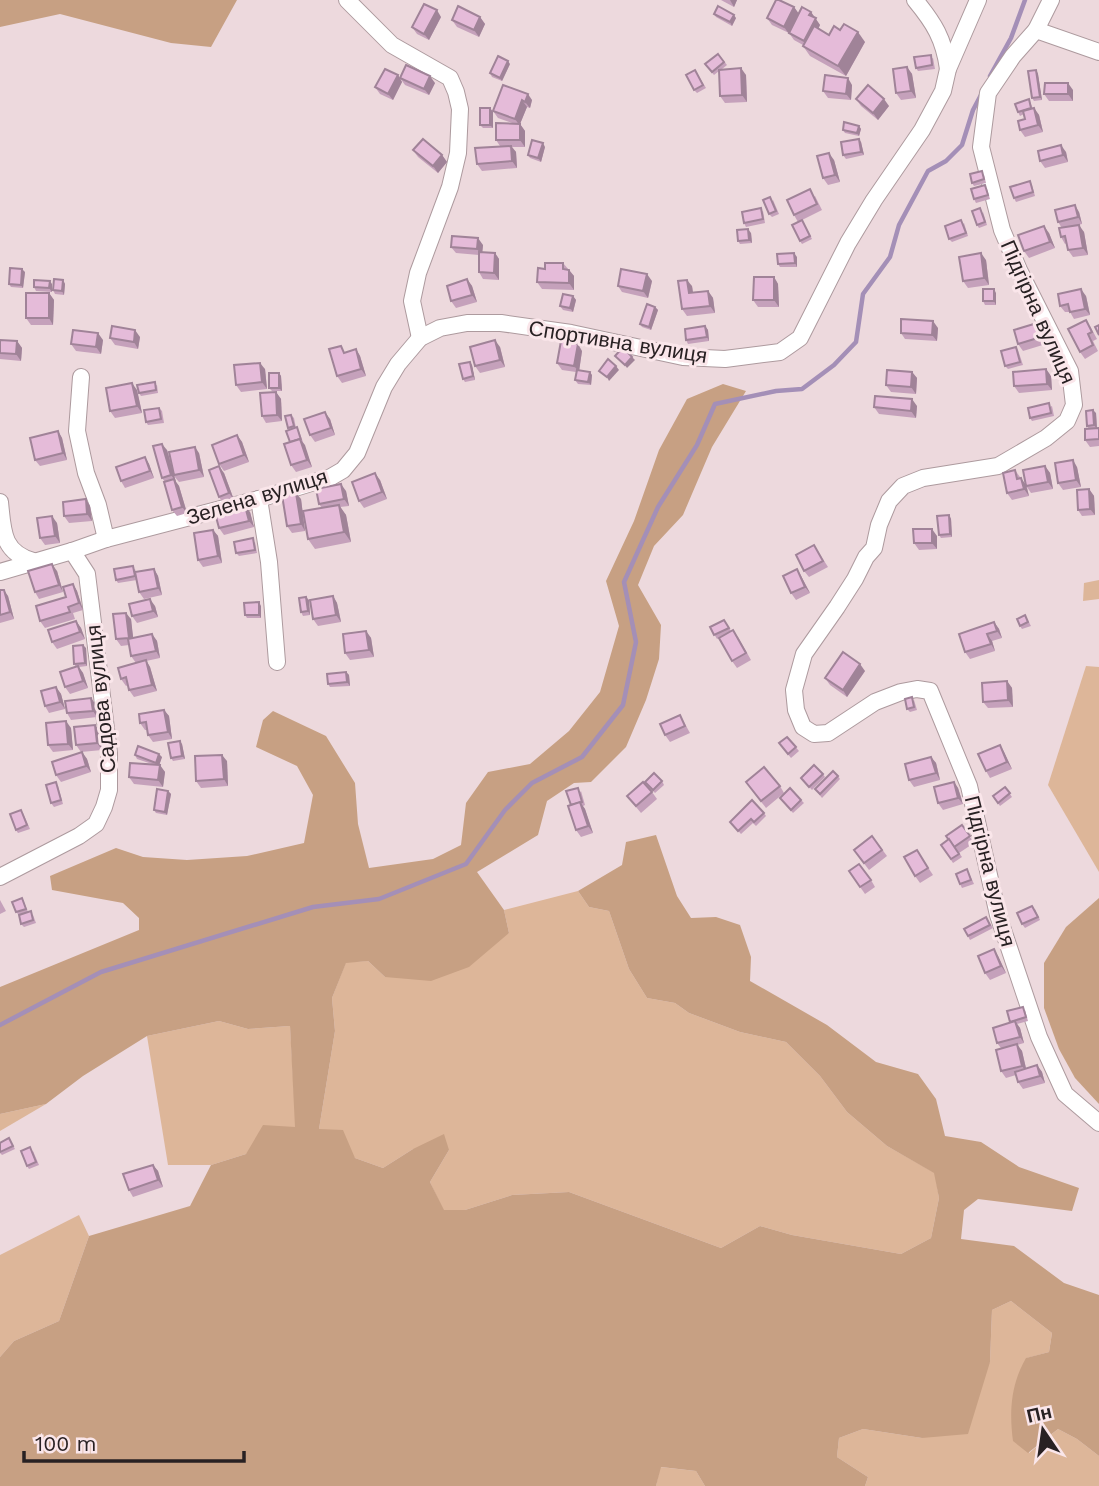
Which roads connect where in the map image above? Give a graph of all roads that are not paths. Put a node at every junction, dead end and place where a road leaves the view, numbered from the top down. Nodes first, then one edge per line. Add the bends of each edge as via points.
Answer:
1 (347, 0) edge
2 (915, 0) edge
3 (978, 0) edge
4 (1051, 0) edge
5 (1036, 30) junction
6 (1099, 52) edge
7 (948, 69) junction
8 (420, 338) junction
9 (81, 377) dead end
10 (259, 499) junction
11 (0, 502) edge
12 (106, 540) junction
13 (72, 551) junction
14 (33, 561) junction
15 (0, 572) edge
16 (277, 662) dead end
17 (0, 877) edge
18 (1099, 1123) edge

1 - 8 street via 392,45 450,78 460,109 458,153 450,187 412,301
2 - 7 street via 937,27
3 - 7 street, Спортивна вулиця
4 - 5 street, Підгірна вулиця
5 - 6 street
5 - 18 street, Підгірна вулиця via 988,93 981,148 1002,230 1070,371 1074,405 1067,421 1046,438 998,466 923,478 903,486 889,501 874,548 804,654 794,690 803,727 814,734 828,733 888,697 917,689 930,691 969,786 998,915 1039,1037 1065,1094
7 - 8 street, Спортивна вулиця via 943,91 922,130 848,243 800,338 780,352 725,359 683,357 501,323 440,328
8 - 10 street, Зелена вулиця via 384,387 357,453 343,470
9 - 12 street via 77,431
10 - 12 street, Зелена вулиця
10 - 16 street
11 - 14 street via 9,545 18,556
12 - 13 street, Зелена вулиця
13 - 14 street, Зелена вулиця
13 - 17 street, Садова вулиця via 87,574 109,753 109,790 96,824
14 - 15 street, Зелена вулиця

